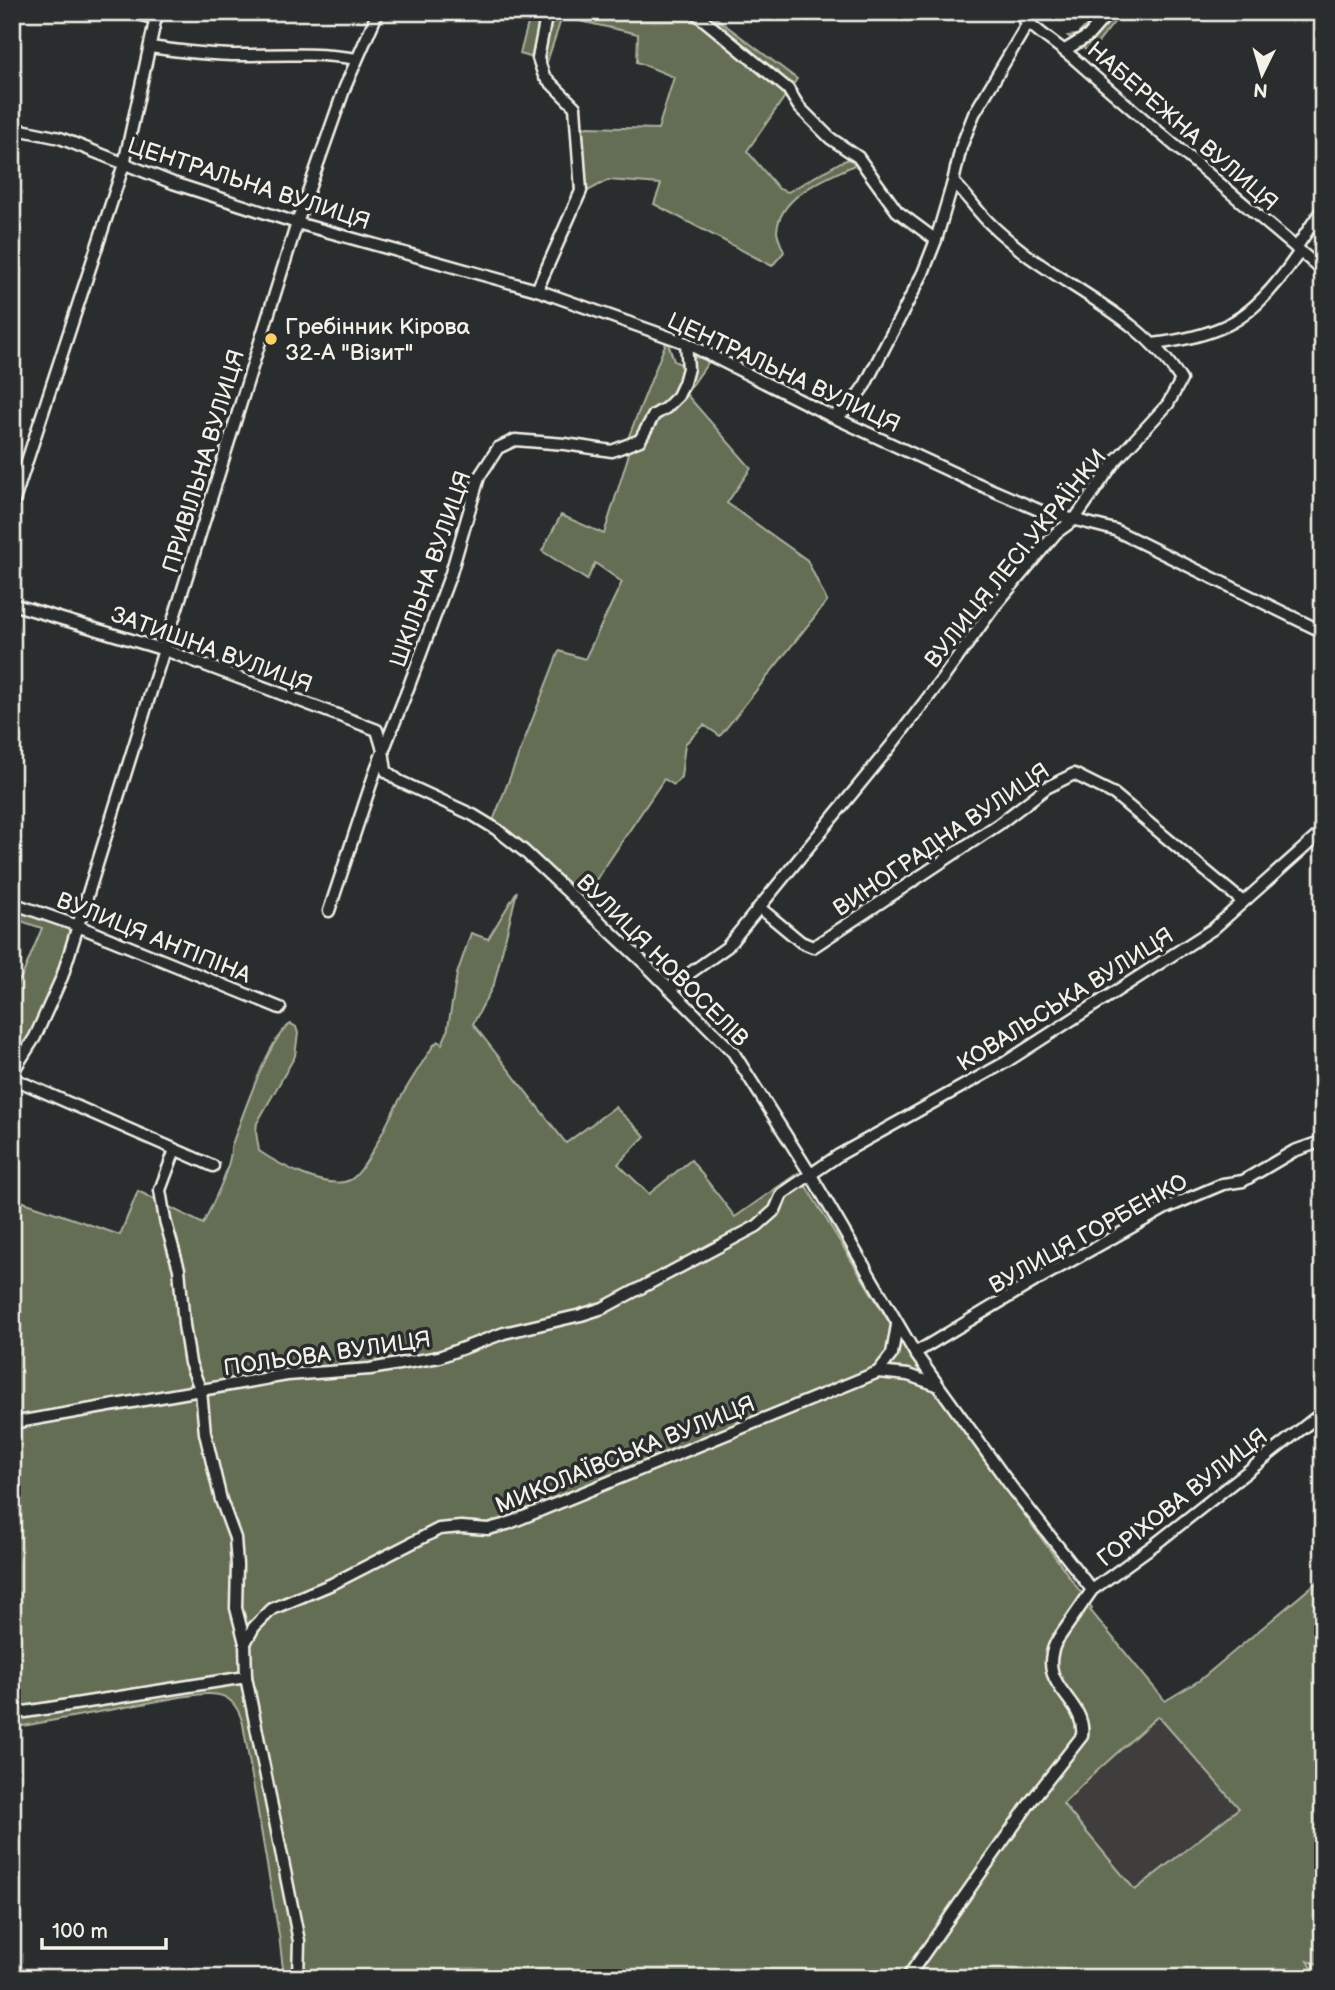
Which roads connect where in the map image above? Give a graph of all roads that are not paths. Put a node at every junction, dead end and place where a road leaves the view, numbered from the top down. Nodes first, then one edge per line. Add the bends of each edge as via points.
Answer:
1 (132, 12) edge
2 (378, 12) edge
3 (547, 12) edge
4 (694, 12) edge
5 (1017, 12) edge
6 (1109, 12) edge
7 (156, 16) edge
8 (1028, 23) junction
9 (150, 47) junction
10 (1065, 50) junction
11 (357, 60) junction
12 (12, 128) edge
13 (124, 164) junction
14 (954, 183) junction
15 (1323, 208) edge
16 (297, 223) junction
17 (936, 240) junction
18 (1298, 250) junction
19 (1323, 271) edge
20 (537, 290) junction
21 (686, 343) junction
22 (1153, 344) junction
23 (831, 416) junction
24 (12, 507) edge
25 (1074, 520) junction
26 (12, 604) edge
27 (1323, 632) edge
28 (165, 650) junction
29 (383, 750) junction
30 (1323, 831) edge
31 (1243, 902) junction
32 (12, 903) edge
33 (759, 907) junction
34 (329, 911) dead end
35 (78, 926) junction
36 (669, 988) junction
37 (280, 1008) dead end
38 (12, 1076) edge
39 (1323, 1141) edge
40 (175, 1150) junction
41 (213, 1166) dead end
42 (811, 1175) junction
43 (897, 1325) junction
44 (915, 1353) junction
45 (878, 1372) junction
46 (938, 1385) junction
47 (201, 1391) junction
48 (1323, 1412) edge
49 (12, 1423) edge
50 (1092, 1590) junction
51 (245, 1643) junction
52 (246, 1676) junction
53 (12, 1714) edge
54 (298, 1978) edge
55 (907, 1978) edge

1 - 7 street
2 - 11 street, ПРИВІЛЬНА ВУЛИЦЯ
3 - 20 street via 538,58 544,76 575,107 581,191
4 - 17 street via 788,89 830,138 858,157 897,211
5 - 8 street, НАБЕРЕЖНА ВУЛИЦЯ
6 - 10 street via 1088,36
7 - 9 street
8 - 10 street, НАБЕРЕЖНА ВУЛИЦЯ
8 - 14 street via 974,114
9 - 11 street
9 - 13 street
10 - 18 street, НАБЕРЕЖНА ВУЛИЦЯ
11 - 16 street, ПРИВІЛЬНА ВУЛИЦЯ
12 - 13 street, ЦЕНТРАЛЬНА ВУЛИЦЯ via 60,138
13 - 16 street, ЦЕНТРАЛЬНА ВУЛИЦЯ
13 - 24 street
14 - 17 street
14 - 22 street via 983,217 1029,257
15 - 18 street
16 - 20 street, ЦЕНТРАЛЬНА ВУЛИЦЯ
16 - 28 street, ПРИВІЛЬНА ВУЛИЦЯ
17 - 23 street via 865,385 850,406
18 - 19 street, НАБЕРЕЖНА ВУЛИЦЯ
18 - 22 street via 1280,279 1228,325
20 - 21 street, ЦЕНТРАЛЬНА ВУЛИЦЯ
21 - 23 street, ЦЕНТРАЛЬНА ВУЛИЦЯ
21 - 29 street, ШКІЛЬНА ВУЛИЦЯ via 688,368 678,396 654,415 640,440 612,451 515,440 498,449 479,477 451,573
22 - 25 street, ВУЛИЦЯ ЛЕСІ УКРАЇНКИ via 1181,380 1168,404 1116,460
23 - 25 street, ЦЕНТРАЛЬНА ВУЛИЦЯ via 1041,511
25 - 27 street, ЦЕНТРАЛЬНА ВУЛИЦЯ via 1115,530
25 - 33 street, ВУЛИЦЯ ЛЕСІ УКРАЇНКИ via 1056,533 994,607 898,737
26 - 28 street, ЗАТИШНА ВУЛИЦЯ
28 - 29 street, ЗАТИШНА ВУЛИЦЯ via 377,730
28 - 35 street, ПРИВІЛЬНА ВУЛИЦЯ
29 - 34 street, ШКІЛЬНА ВУЛИЦЯ
29 - 36 street, ВУЛИЦЯ НОВОСЕЛІВ via 386,771 496,829
30 - 31 street, КОВАЛЬСЬКА ВУЛИЦЯ
31 - 33 street, ВИНОГРАДНА ВУЛИЦЯ via 1114,794 1074,774 1046,788 813,947
31 - 42 street, КОВАЛЬСЬКА ВУЛИЦЯ via 1213,929 1006,1062
32 - 35 street, ВУЛИЦЯ АНТІПІНА
33 - 36 street, ВУЛИЦЯ ЛЕСІ УКРАЇНКИ via 727,947
35 - 37 street, ВУЛИЦЯ АНТІПІНА
35 - 38 street, ПРИВІЛЬНА ВУЛИЦЯ via 62,977
36 - 42 street, ВУЛИЦЯ НОВОСЕЛІВ via 733,1052
38 - 40 street
39 - 44 street, ВУЛИЦЯ ГОРБЕНКО via 1294,1151 1243,1181 1223,1184 1166,1208
40 - 41 street
40 - 47 street via 160,1190 179,1269 190,1363
42 - 43 street, ВУЛИЦЯ НОВОСЕЛІВ
42 - 47 street, ПОЛЬОВА ВУЛИЦЯ via 782,1195 775,1210 757,1226 603,1308 504,1333 439,1357 370,1369 287,1375
43 - 44 street, ВУЛИЦЯ НОВОСЕЛІВ
43 - 45 street via 892,1354
44 - 46 street, ВУЛИЦЯ НОВОСЕЛІВ
45 - 46 street, МИКОЛАЇВСЬКА ВУЛИЦЯ
45 - 51 street, МИКОЛАЇВСЬКА ВУЛИЦЯ via 507,1524 488,1529 439,1529 272,1609
46 - 50 street, ВУЛИЦЯ НОВОСЕЛІВ
47 - 49 street, ПОЛЬОВА ВУЛИЦЯ
47 - 51 street via 205,1433 235,1538 236,1608
48 - 50 street, ГОРІХОВА ВУЛИЦЯ
50 - 55 street, ГОРІХОВА ВУЛИЦЯ via 1052,1651 1050,1667 1081,1721 1082,1736
51 - 52 street
52 - 53 street
52 - 54 street via 299,1941

